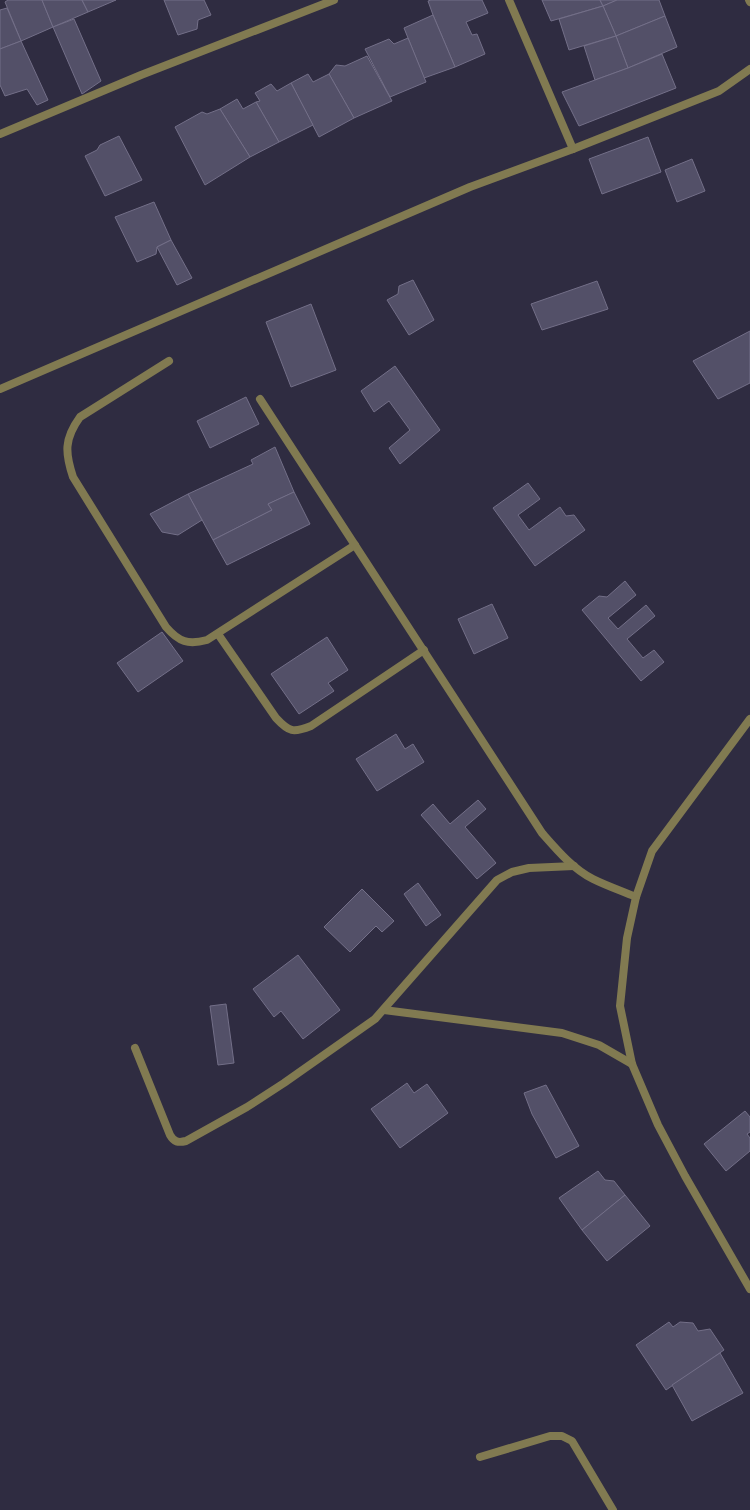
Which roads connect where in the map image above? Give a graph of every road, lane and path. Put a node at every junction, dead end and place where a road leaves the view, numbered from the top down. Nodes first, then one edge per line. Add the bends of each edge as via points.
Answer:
1 (334, 0) edge
2 (509, 0) edge
3 (750, 69) edge
4 (0, 134) edge
5 (573, 149) junction
6 (169, 361) dead end
7 (0, 389) edge
8 (260, 398) dead end
9 (355, 545) junction
10 (218, 634) junction
11 (424, 650) junction
12 (750, 719) edge
13 (574, 866) junction
14 (636, 897) junction
15 (384, 1010) junction
16 (134, 1048) dead end
17 (632, 1064) junction
18 (750, 1289) edge
19 (480, 1457) dead end
20 (613, 1510) edge

1 - 4 street via 141,75
2 - 5 street
3 - 5 street via 719,91
5 - 7 street via 470,187
6 - 10 street via 80,418 71,429 67,460 73,477 166,627 174,636 196,643
8 - 9 street
9 - 10 street
9 - 11 street
10 - 11 street via 276,718 285,728 298,731 311,726
11 - 13 street via 542,833
12 - 14 street via 652,851
13 - 14 street via 592,878
13 - 15 street via 529,868 512,872 497,880
14 - 17 street via 627,938 620,1006
15 - 16 street via 365,1027 284,1083 247,1107 180,1143 170,1135
15 - 17 street via 562,1033 599,1045
17 - 18 street via 685,1176
19 - 20 street via 550,1436 562,1436 572,1441

